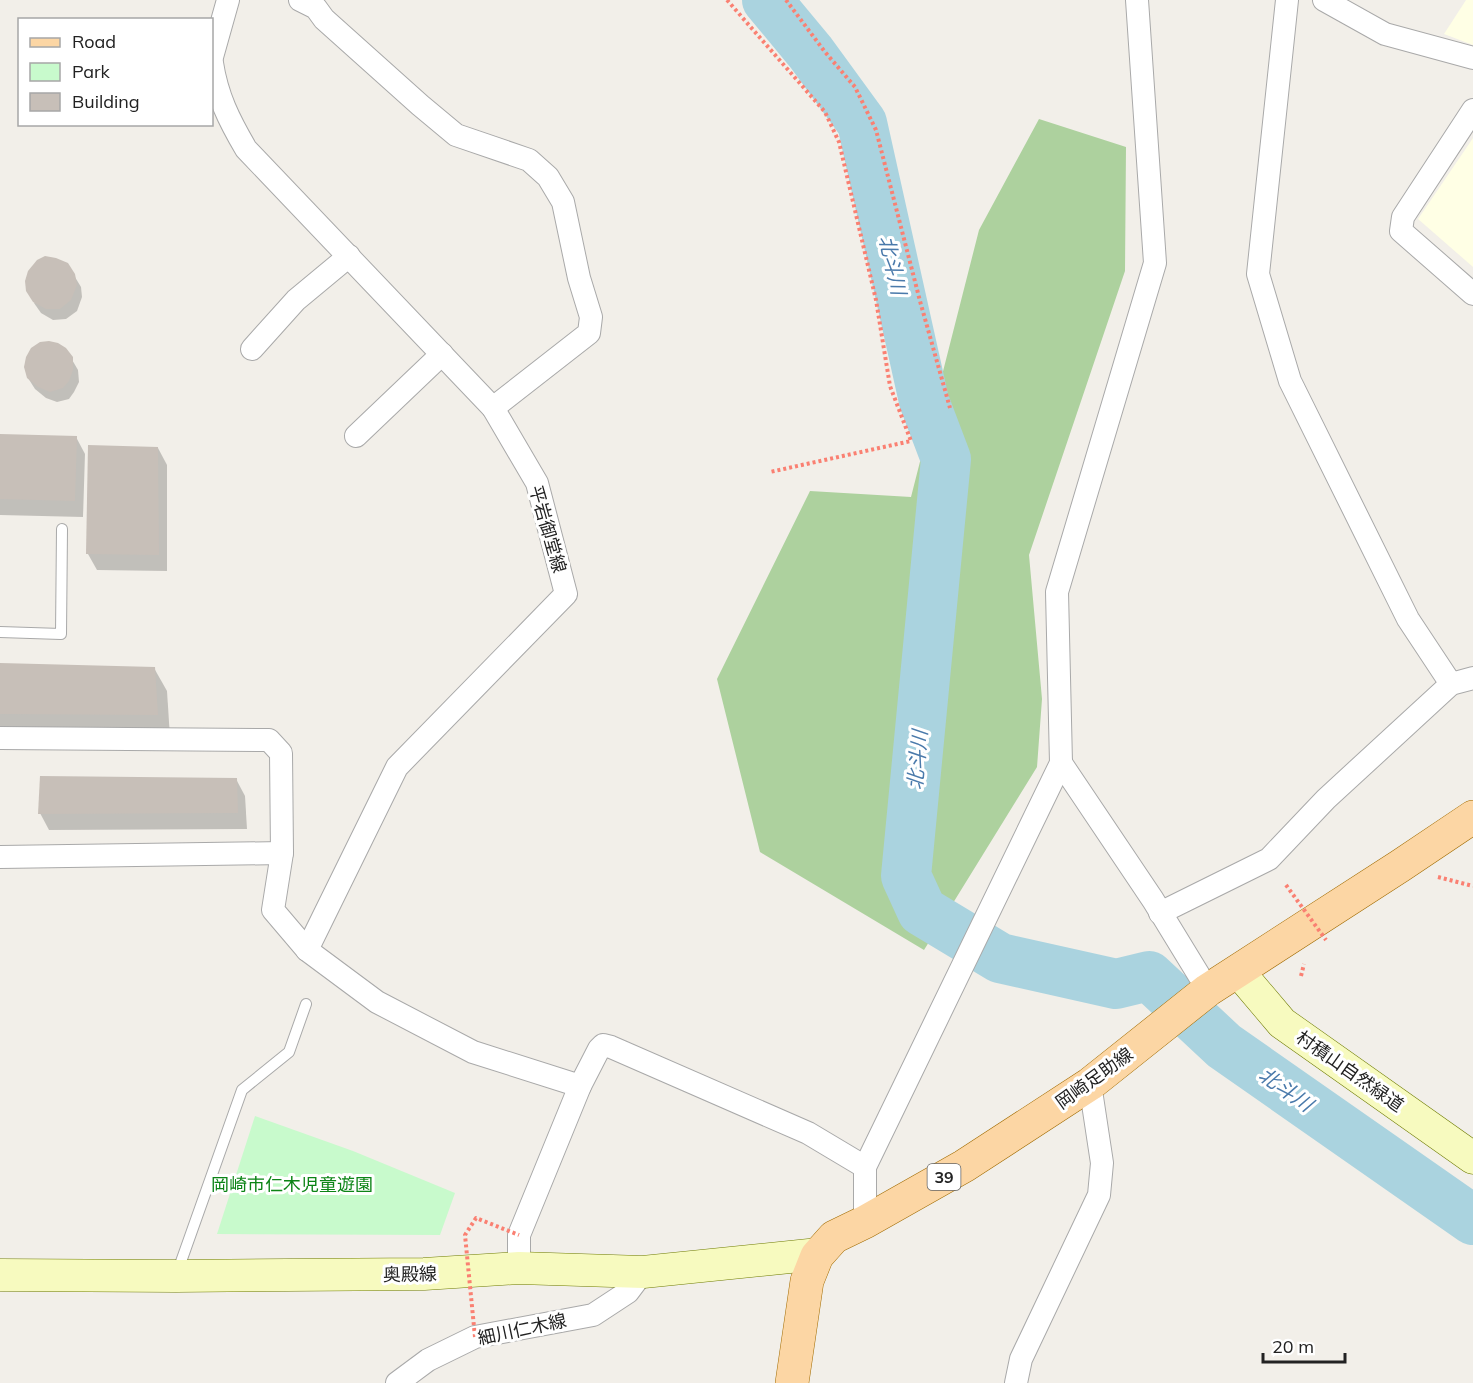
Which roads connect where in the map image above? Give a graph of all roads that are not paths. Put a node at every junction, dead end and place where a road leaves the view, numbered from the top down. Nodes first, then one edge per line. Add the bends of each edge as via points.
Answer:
1 (228, 0) edge
2 (300, 0) edge
3 (1137, 0) edge
4 (1287, 0) edge
5 (1324, 0) edge
6 (213, 53) edge
7 (1473, 58) edge
8 (213, 69) edge
9 (1473, 110) edge
10 (349, 256) junction
11 (1473, 294) edge
12 (252, 349) dead end
13 (442, 354) junction
14 (493, 408) junction
15 (356, 436) dead end
16 (62, 529) dead end
17 (0, 632) edge
18 (1473, 678) edge
19 (1451, 684) junction
20 (0, 738) edge
21 (1061, 763) junction
22 (1473, 817) edge
23 (282, 853) junction
24 (0, 857) edge
25 (1160, 913) junction
26 (307, 950) junction
27 (1238, 971) junction
28 (1193, 1003) junction
29 (306, 1004) dead end
30 (1090, 1084) junction
31 (580, 1086) junction
32 (1473, 1158) edge
33 (865, 1167) junction
34 (865, 1222) junction
35 (819, 1254) junction
36 (519, 1268) junction
37 (643, 1272) junction
38 (0, 1275) edge
39 (176, 1276) junction
40 (397, 1383) edge
41 (792, 1383) edge
42 (1016, 1383) edge

1 - 6 street
2 - 14 street via 316,8 456,135 529,160 548,177 563,202 591,317 589,333
3 - 21 street via 1155,263 1057,592
4 - 19 street via 1258,274 1290,381 1408,619
5 - 7 street via 1385,34
8 - 10 street, 平岩御堂線 via 229,120 246,149
9 - 11 street via 1403,217 1401,231
10 - 12 street via 296,300
10 - 13 street, 平岩御堂線
13 - 14 street, 平岩御堂線
13 - 15 street
14 - 26 street, 平岩御堂線 via 537,483 566,594 397,767
16 - 17 lane via 61,634
18 - 19 street
19 - 25 street via 1326,799 1269,859
20 - 23 street via 269,740 281,753
21 - 25 street
21 - 33 street
22 - 27 main road, 岡崎足助線 / 39
23 - 24 street
23 - 26 street via 273,910
25 - 28 street
26 - 31 street via 377,1002 473,1052
27 - 28 main road, 岡崎足助線 / 39
27 - 32 street, 村積山自然緑道 via 1282,1023
28 - 30 main road, 岡崎足助線 / 39
29 - 39 lane via 289,1052 242,1089
30 - 34 main road, 岡崎足助線 / 39 via 964,1166
30 - 42 street via 1102,1163 1099,1195 1021,1359
31 - 33 street via 598,1049 603,1045 611,1047 808,1133
31 - 36 street via 519,1235
33 - 34 street
34 - 35 main road, 岡崎足助線 / 39 via 834,1237
35 - 37 street, 奥殿線
35 - 41 main road, 岡崎足助線 / 39 via 807,1281
36 - 37 street, 奥殿線
36 - 39 street, 奥殿線 via 424,1274
37 - 40 street, 細川仁木線 via 628,1292 594,1315 475,1337 428,1360
38 - 39 street, 奥殿線

